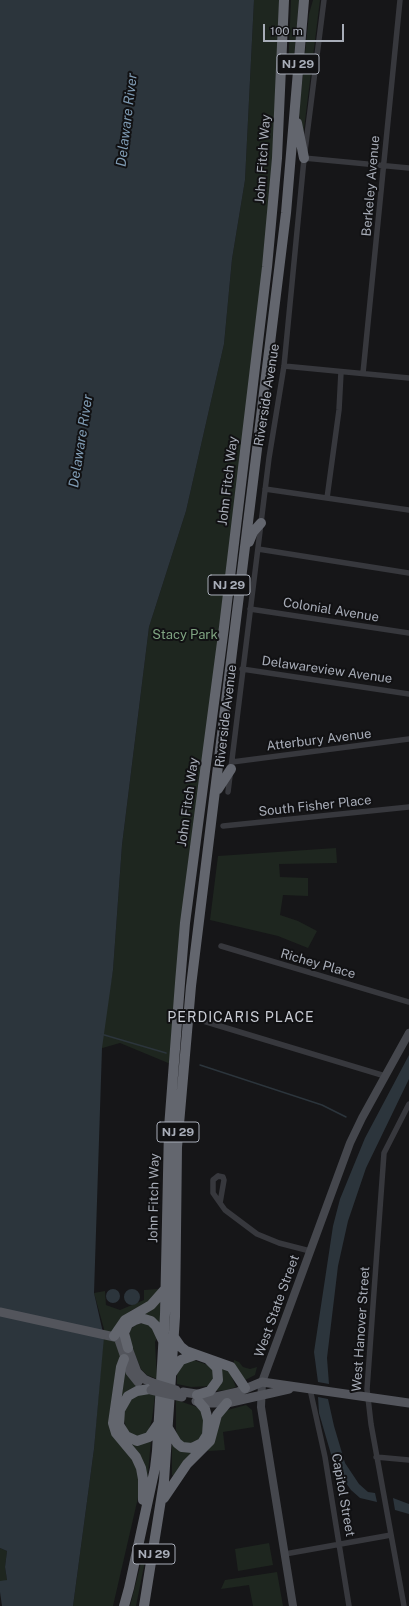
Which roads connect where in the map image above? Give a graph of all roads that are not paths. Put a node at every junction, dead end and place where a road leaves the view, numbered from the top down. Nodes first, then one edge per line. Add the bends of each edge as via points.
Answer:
1 (284, 0) edge
2 (287, 0) edge
3 (304, 0) edge
4 (308, 0) edge
5 (324, 0) edge
6 (400, 0) edge
7 (302, 17) junction
8 (282, 48) junction
9 (294, 111) junction
10 (304, 158) junction
11 (384, 165) junction
12 (409, 168) edge
13 (284, 366) junction
14 (341, 372) junction
15 (363, 373) junction
16 (409, 378) edge
17 (265, 489) junction
18 (328, 498) junction
19 (409, 510) edge
20 (261, 523) junction
21 (258, 549) junction
22 (246, 551) junction
23 (409, 573) edge
24 (250, 609) junction
25 (409, 632) edge
26 (242, 669) junction
27 (409, 694) edge
28 (409, 739) edge
29 (231, 766) junction
30 (228, 792) dead end
31 (215, 794) junction
32 (409, 807) edge
33 (223, 826) dead end
34 (221, 946) dead end
35 (409, 1002) edge
36 (200, 1020) dead end
37 (409, 1033) edge
38 (385, 1076) junction
39 (409, 1104) edge
40 (220, 1203) dead end
41 (310, 1251) junction
42 (166, 1288) junction
43 (0, 1312) edge
44 (114, 1337) junction
45 (174, 1337) junction
46 (163, 1342) junction
47 (128, 1348) junction
48 (195, 1355) junction
49 (124, 1359) junction
50 (208, 1359) junction
51 (172, 1373) junction
52 (262, 1382) junction
53 (151, 1387) junction
54 (245, 1388) junction
55 (298, 1388) junction
56 (314, 1390) junction
57 (260, 1395) junction
58 (198, 1398) junction
59 (368, 1398) junction
60 (227, 1403) junction
61 (409, 1403) edge
62 (163, 1426) junction
63 (376, 1457) junction
64 (409, 1460) edge
65 (162, 1501) junction
66 (142, 1525) junction
67 (391, 1535) junction
68 (340, 1544) junction
69 (285, 1554) junction
70 (124, 1606) edge
71 (144, 1606) edge
72 (293, 1606) edge
73 (349, 1606) edge
74 (404, 1606) edge

1 - 8 highway, John Fitch Way / NJ 29
2 - 8 highway
3 - 7 highway, John Fitch Way / NJ 29
4 - 7 highway
5 - 10 street, Riverside Avenue
6 - 11 street, Berkeley Avenue
7 - 9 highway, John Fitch Way / NJ 29
8 - 42 highway, John Fitch Way / NJ 29 via 277,158 267,267 185,923 166,1178
9 - 10 highway
9 - 22 highway, John Fitch Way / NJ 29 via 286,213
10 - 11 street
10 - 13 street, Riverside Avenue
11 - 12 street
11 - 15 street, Berkeley Avenue
13 - 14 street
13 - 17 street, Riverside Avenue
14 - 15 street
14 - 18 street
15 - 16 street
17 - 18 street
17 - 20 street, Riverside Avenue
18 - 19 street
20 - 21 street, Riverside Avenue
20 - 22 highway via 253,532
21 - 23 street
21 - 24 street, Riverside Avenue
22 - 31 highway, John Fitch Way / NJ 29
24 - 25 street, Colonial Avenue
24 - 26 street, Riverside Avenue
26 - 27 street, Delawareview Avenue
26 - 29 street, Riverside Avenue
28 - 29 street, Atterbury Avenue
29 - 30 street, Riverside Avenue
29 - 31 highway
31 - 45 highway, John Fitch Way / NJ 29 via 198,923 181,1097 176,1174
32 - 33 street, South Fisher Place
34 - 35 street, Richey Place
36 - 38 street
37 - 38 street, West State Street
38 - 41 street, West State Street via 352,1141
39 - 59 street, West Hanover Street via 384,1154
40 - 41 street via 225,1210 257,1234
41 - 52 street, West State Street
42 - 44 highway via 151,1305 125,1320
42 - 46 highway, John Fitch Way / NJ 29
43 - 44 main road
44 - 47 main road
44 - 49 main road
45 - 48 highway via 181,1347
45 - 51 highway, John Fitch Way / NJ 29
46 - 47 highway via 156,1326 142,1318 130,1322 125,1330 124,1337
46 - 62 highway, John Fitch Way / NJ 29
47 - 53 main road via 137,1372
48 - 50 highway
48 - 51 highway via 181,1360
49 - 53 main road via 133,1377
49 - 66 highway via 113,1423 116,1433 136,1457 141,1468
50 - 54 highway via 231,1367
50 - 58 highway via 217,1368 218,1380 210,1391
51 - 62 highway, John Fitch Way / NJ 29
52 - 54 main road
52 - 55 main road
52 - 57 street, West State Street
53 - 58 main road, bridge
53 - 62 highway via 128,1396 120,1410 119,1425 126,1436 140,1440 149,1437
54 - 58 main road via 221,1396
55 - 56 main road
55 - 57 main road
56 - 59 main road
56 - 68 street, Capitol Street
57 - 60 main road
57 - 69 street, West State Street
58 - 60 main road
58 - 62 highway via 208,1420 207,1435 202,1443 192,1448 182,1446
59 - 61 main road
59 - 63 street, West Hanover Street
60 - 65 highway via 217,1415 210,1441 180,1472
62 - 65 highway, John Fitch Way / NJ 29
62 - 66 highway, John Fitch Way / NJ 29
63 - 64 street
63 - 67 street, West Hanover Street
65 - 71 highway, John Fitch Way / NJ 29
66 - 70 highway, John Fitch Way / NJ 29
67 - 68 street
67 - 74 street, West Hanover Street
68 - 69 street
68 - 73 street, Capitol Street
69 - 72 street, West State Street

